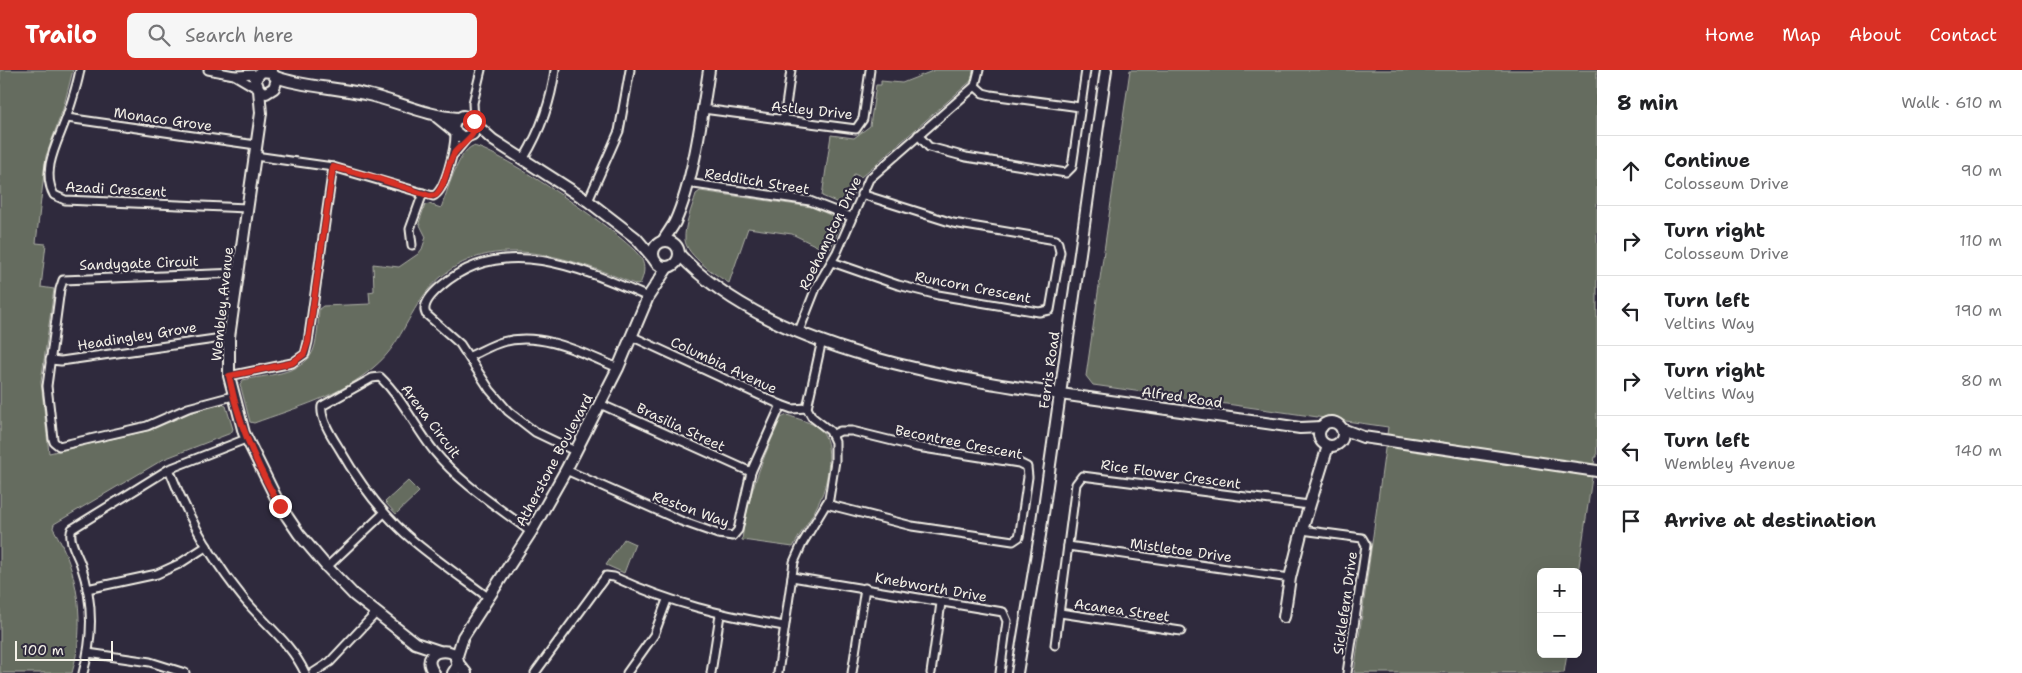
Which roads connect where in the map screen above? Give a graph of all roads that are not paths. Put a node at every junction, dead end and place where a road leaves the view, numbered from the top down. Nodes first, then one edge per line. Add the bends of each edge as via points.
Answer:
1 (80, 70) edge
2 (208, 70) edge
3 (481, 70) edge
4 (555, 70) edge
5 (630, 70) edge
6 (709, 70) edge
7 (791, 70) edge
8 (870, 70) edge
9 (980, 70) edge
10 (1086, 70) edge
11 (1106, 70) edge
12 (266, 72) edge
13 (234, 75) junction
14 (299, 83) junction
15 (974, 86) junction
16 (258, 89) junction
17 (273, 90) junction
18 (473, 103) junction
19 (1080, 107) junction
20 (703, 109) junction
21 (261, 113) junction
22 (435, 115) junction
23 (459, 117) junction
24 (67, 118) junction
25 (784, 120) junction
26 (474, 123) junction
27 (454, 131) junction
28 (918, 135) junction
29 (470, 137) junction
30 (493, 140) junction
31 (255, 150) junction
32 (454, 154) junction
33 (524, 158) junction
34 (333, 167) junction
35 (687, 182) junction
36 (423, 193) junction
37 (861, 194) junction
38 (588, 201) junction
39 (247, 208) junction
40 (851, 216) junction
41 (675, 223) junction
42 (636, 238) junction
43 (660, 242) junction
44 (412, 245) dead end
45 (678, 250) junction
46 (832, 262) junction
47 (662, 264) junction
48 (694, 270) junction
49 (238, 273) junction
50 (648, 297) junction
51 (799, 331) junction
52 (631, 336) junction
53 (229, 337) junction
54 (822, 340) junction
55 (470, 356) junction
56 (50, 360) junction
57 (618, 368) junction
58 (229, 376) junction
59 (1060, 394) junction
60 (233, 396) junction
61 (600, 404) junction
62 (781, 405) junction
63 (807, 408) junction
64 (1322, 427) junction
65 (1300, 428) junction
66 (1342, 429) junction
67 (832, 435) junction
68 (1363, 437) junction
69 (246, 439) junction
70 (1341, 440) junction
71 (1324, 442) junction
72 (575, 452) junction
73 (169, 469) junction
74 (566, 470) junction
75 (1597, 471) edge
76 (751, 472) junction
77 (826, 504) junction
78 (1310, 505) junction
79 (384, 513) junction
80 (1302, 530) junction
81 (531, 532) junction
82 (207, 546) junction
83 (1068, 546) junction
84 (326, 567) junction
85 (792, 577) junction
86 (1290, 578) junction
87 (865, 588) junction
88 (88, 589) junction
89 (490, 598) junction
90 (668, 600) junction
91 (942, 603) junction
92 (376, 613) junction
93 (1060, 613) junction
94 (720, 615) junction
95 (1284, 617) dead end
96 (784, 626) junction
97 (1181, 631) dead end
98 (462, 637) junction
99 (415, 643) junction
100 (1054, 645) dead end
101 (441, 650) junction
102 (88, 653) junction
103 (457, 660) junction
104 (431, 669) edge
105 (83, 673) edge
106 (185, 673) edge
107 (305, 673) edge
108 (313, 673) edge
109 (453, 673) edge
110 (466, 673) edge
111 (536, 673) edge
112 (627, 673) edge
113 (711, 673) edge
114 (778, 673) edge
115 (852, 673) edge
116 (932, 673) edge
117 (1000, 673) edge
118 (1016, 673) edge
119 (1347, 673) edge

1 - 24 street, Azadi Crescent
2 - 13 street
3 - 18 street
4 - 33 street via 547,108
5 - 38 street via 619,131
6 - 20 street
7 - 25 street
8 - 25 street, Astley Drive via 863,119 856,129
9 - 15 street, Roehampton Drive
10 - 19 street
11 - 59 street, Ferris Road
12 - 13 street
12 - 14 street
12 - 16 street via 254,82
12 - 17 street via 277,82
13 - 16 street
14 - 17 street
14 - 22 street via 364,94
15 - 19 street via 991,95
15 - 28 street, Roehampton Drive
16 - 17 street via 266,93
16 - 21 street, Wembley Avenue
17 - 21 street, Wembley Avenue
18 - 23 street
18 - 26 street
19 - 28 street via 1072,167 1066,173 966,157 929,147
20 - 25 street, Astley Drive
20 - 35 street
21 - 31 street, Wembley Avenue
22 - 23 street
22 - 27 street
23 - 26 street via 469,117
23 - 27 street via 454,123
24 - 31 street, Monaco Grove
24 - 39 street, Azadi Crescent via 55,146 50,171 52,191 57,198
26 - 29 street
26 - 30 street
27 - 29 street via 460,137
27 - 32 street
28 - 37 street, Roehampton Drive via 869,179
29 - 30 street
29 - 32 street
30 - 33 street
31 - 34 street, Monaco Grove
31 - 39 street, Wembley Avenue
32 - 36 street via 438,193 433,196
33 - 38 street
34 - 36 street, Monaco Grove
34 - 58 street via 304,354 292,363
35 - 40 street, Redditch Street via 810,201
35 - 41 street
36 - 44 street via 410,229
37 - 40 street, Roehampton Drive
37 - 46 street, Runcorn Crescent via 953,223 1056,240 1060,252 1050,310 1040,312 938,295
38 - 42 street
39 - 49 street, Wembley Avenue
40 - 46 street, Roehampton Drive
41 - 43 street
41 - 45 street
42 - 43 street
42 - 47 street
43 - 45 street via 669,241
43 - 47 street via 654,248
45 - 47 street
45 - 48 street
46 - 51 street, Roehampton Drive via 816,288
47 - 48 street
47 - 50 street, Atherstone Boulevard
48 - 51 street, Alfred Road via 739,301
49 - 53 street, Wembley Avenue
49 - 56 street, Sandygate Circuit via 65,279 60,289
50 - 52 street, Atherstone Boulevard
50 - 55 street via 563,264 506,258 481,262 438,288 424,307 426,314 452,335
51 - 54 street, Alfred Road
52 - 57 street, Atherstone Boulevard
52 - 62 street, Columbia Avenue
53 - 56 street, Headingley Grove
53 - 58 street, Wembley Avenue
54 - 59 street, Alfred Road via 917,369
54 - 63 street
55 - 57 street via 502,342 536,340 559,344
55 - 72 street via 490,390 508,411 535,432
56 - 60 street, Sandygate Circuit via 47,386 53,439 59,446 148,426 188,408
57 - 61 street, Atherstone Boulevard
58 - 60 street, Wembley Avenue
59 - 65 street, Alfred Road
59 - 118 street, Ferris Road
60 - 69 street, Wembley Avenue
61 - 72 street, Atherstone Boulevard
61 - 76 street, Brasilia Street
62 - 63 street, Columbia Avenue via 792,409
62 - 76 street, Reston Way
63 - 67 street
64 - 65 street, Alfred Road
64 - 66 street via 1332,423
64 - 71 street
65 - 71 street, Alfred Road
66 - 68 street
66 - 70 street
67 - 77 street via 836,452
67 - 77 street, Becontree Crescent via 852,431 917,447 1019,463 1027,467 1028,477 1019,537 1013,541 912,526
68 - 70 street
68 - 75 street
69 - 73 street
69 - 84 street, Wembley Avenue via 280,506
70 - 71 street via 1336,445
71 - 78 street
72 - 74 street, Atherstone Boulevard
73 - 82 street
73 - 88 street via 72,529 71,538
74 - 76 street, Reston Way via 681,521 729,536 738,530
74 - 81 street, Atherstone Boulevard
77 - 85 street via 799,549
78 - 80 street
78 - 83 street, Rice Flower Crescent via 1084,476 1076,484
79 - 81 street, Arena Circuit via 334,441 321,410 324,403 378,376 399,397 423,436 459,478
79 - 84 street
79 - 89 street, Arena Circuit via 414,542
80 - 86 street
80 - 119 street, Sicklefern Drive via 1362,538 1366,545
81 - 89 street, Atherstone Boulevard
82 - 88 street via 157,574
82 - 107 street via 243,598 296,654
83 - 86 street, Mistletoe Drive
83 - 93 street, Rice Flower Crescent
84 - 92 street, Wembley Avenue
85 - 87 street, Knebworth Drive
85 - 96 street
86 - 95 street
87 - 91 street, Knebworth Drive
87 - 115 street
88 - 102 street
89 - 98 street, Atherstone Boulevard
90 - 94 street
90 - 111 street via 606,576
90 - 112 street via 654,635
91 - 116 street
91 - 117 street, Knebworth Drive via 1006,614
92 - 99 street, Wembley Avenue
92 - 108 street via 330,662
93 - 97 street, Acanea Street
93 - 100 street, Rice Flower Crescent
94 - 96 street
94 - 113 street
96 - 114 street
98 - 101 street, Atherstone Boulevard
98 - 103 street, Atherstone Boulevard
99 - 101 street, Wembley Avenue
99 - 104 street, Wembley Avenue
101 - 103 street, Wembley Avenue via 449,651
101 - 104 street via 432,658
102 - 105 street
102 - 106 street via 150,662
103 - 109 street, Atherstone Boulevard
103 - 110 street

